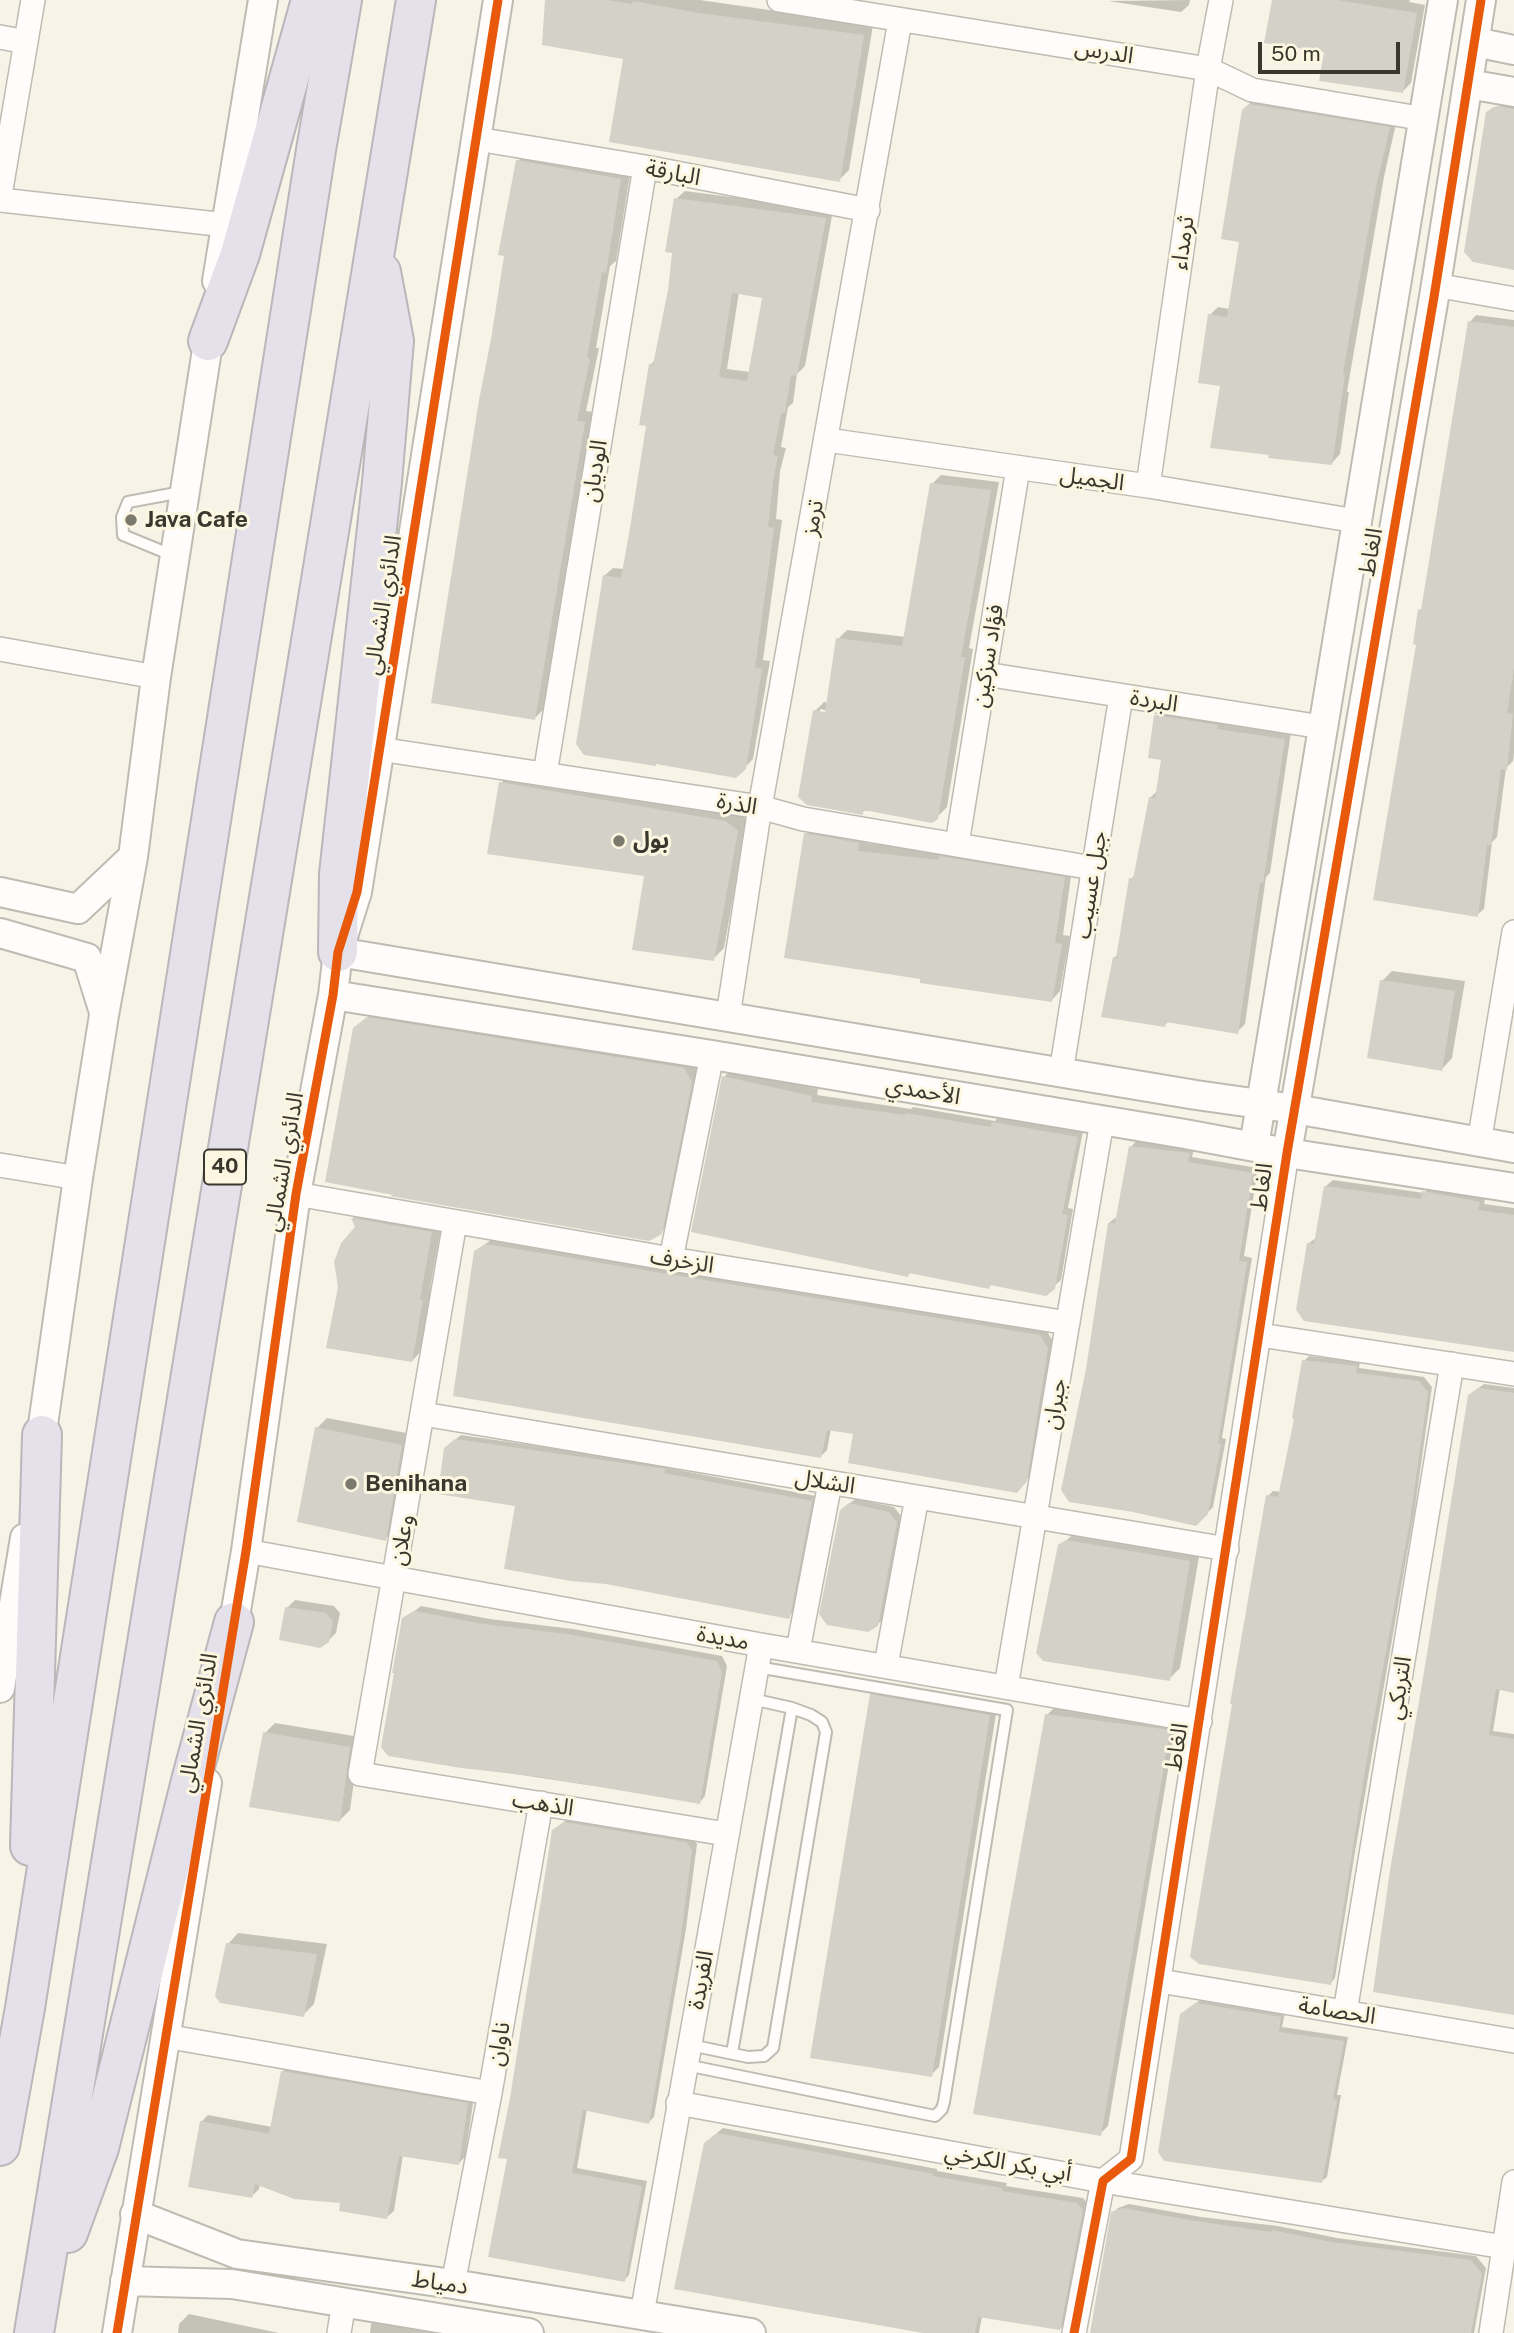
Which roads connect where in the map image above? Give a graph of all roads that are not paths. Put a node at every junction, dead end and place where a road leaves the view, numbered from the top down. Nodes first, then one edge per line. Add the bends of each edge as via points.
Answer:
1 (33, 0) edge
2 (263, 0) edge
3 (311, 0) edge
4 (342, 0) edge
5 (416, 0) edge
6 (498, 0) edge
7 (779, 0) edge
8 (1221, 0) edge
9 (1443, 0) edge
10 (1481, 0) edge
11 (901, 20) junction
12 (0, 37) edge
13 (26, 42) junction
14 (1475, 42) junction
15 (1514, 50) edge
16 (1209, 69) junction
17 (1468, 84) junction
18 (1514, 92) edge
19 (1425, 120) junction
20 (477, 139) junction
21 (645, 167) junction
22 (0, 197) edge
23 (868, 210) junction
24 (226, 225) junction
25 (376, 246) junction
26 (1395, 291) junction
27 (1435, 291) junction
28 (1514, 299) edge
29 (208, 341) junction
30 (827, 440) junction
31 (1018, 468) junction
32 (1148, 486) junction
33 (185, 491) junction
34 (1356, 522) junction
35 (175, 557) junction
36 (0, 649) edge
37 (985, 674) junction
38 (156, 677) junction
39 (1121, 696) junction
40 (1322, 727) junction
41 (379, 749) junction
42 (545, 774) junction
43 (760, 807) junction
44 (957, 844) junction
45 (133, 857) junction
46 (1093, 868) junction
47 (8, 893) edge
48 (1514, 932) edge
49 (4, 934) edge
50 (338, 952) junction
51 (333, 995) junction
52 (104, 1015) junction
53 (728, 1016) junction
54 (712, 1055) junction
55 (1061, 1073) junction
56 (1196, 1096) junction
57 (1261, 1104) junction
58 (1295, 1109) junction
59 (1102, 1121) junction
60 (1371, 1123) junction
61 (1185, 1134) junction
62 (1479, 1143) junction
63 (1254, 1146) junction
64 (1514, 1148) edge
65 (1287, 1153) junction
66 (0, 1165) edge
67 (1365, 1165) junction
68 (78, 1178) junction
69 (1514, 1188) edge
70 (296, 1194) junction
71 (455, 1222) junction
72 (671, 1259) junction
73 (1068, 1323) junction
74 (1260, 1335) junction
75 (1452, 1364) junction
76 (1514, 1374) edge
77 (423, 1415) junction
78 (42, 1435) junction
79 (830, 1483) junction
80 (917, 1497) junction
81 (1037, 1518) junction
82 (1227, 1549) junction
83 (246, 1551) junction
84 (395, 1579) junction
85 (234, 1622) junction
86 (798, 1650) junction
87 (759, 1656) junction
88 (886, 1665) junction
89 (1006, 1687) junction
90 (0, 1688) edge
91 (752, 1699) junction
92 (792, 1708) junction
93 (1200, 1721) junction
94 (360, 1774) joint
95 (541, 1803) junction
96 (726, 1834) junction
97 (1160, 1982) junction
98 (25, 2008) junction
99 (1345, 2012) junction
100 (165, 2036) junction
101 (1514, 2041) edge
102 (733, 2053) junction
103 (688, 2055) junction
104 (490, 2093) junction
105 (678, 2103) junction
106 (0, 2146) edge
107 (1103, 2181) junction
108 (1514, 2182) edge
109 (135, 2214) junction
110 (1504, 2246) junction
111 (237, 2254) junction
112 (125, 2281) junction
113 (232, 2284) junction
114 (453, 2284) junction
115 (344, 2302) junction
116 (642, 2314) junction
117 (35, 2325) edge
118 (117, 2333) edge
119 (339, 2333) edge
120 (529, 2333) edge
121 (751, 2333) edge
122 (1074, 2333) edge
123 (1492, 2333) edge

1 - 13 street
2 - 24 street
3 - 29 highway via 240,254
4 - 98 highway
5 - 25 highway, 40
6 - 20 street, الدائري الشمالي
7 - 11 street, الدرس
8 - 16 street, ثرمداء
9 - 19 street, الغاط
10 - 14 street, الغاط
11 - 16 street, الدرس
11 - 23 street, ترمز
12 - 13 street
13 - 22 street
14 - 15 street
14 - 17 street, الغاط
16 - 19 street, الدرس via 1252,90
16 - 32 street, ثرمداء
17 - 18 street
17 - 27 street, الغاط
19 - 26 street, الغاط
20 - 21 street, البارقة
20 - 41 street, الدائري الشمالي
21 - 23 street, البارقة
21 - 42 street, الوديان
22 - 24 street
23 - 30 street, ترمز
24 - 29 street
25 - 50 highway via 394,341 339,874
25 - 117 highway, 40
26 - 27 street
26 - 34 street, الغاط
27 - 28 street
27 - 58 street, الغاط
29 - 33 street
30 - 31 street, الجميل
30 - 43 street, ترمز
31 - 32 street, الجميل
31 - 37 street, فؤاد سزكين
32 - 34 street, الجميل
33 - 35 street
33 - 35 lane via 128,502 122,517 123,535
34 - 40 street, الغاط
35 - 38 street
36 - 38 street
37 - 39 street, البردة
37 - 44 street, فؤاد سزكين
38 - 45 street
39 - 40 street, البردة
39 - 46 street, جبل عسيب
40 - 57 street, الغاط
41 - 42 street, الذرة
41 - 50 street, الدائري الشمالي via 357,892
42 - 43 street, الذرة
43 - 44 street, الذرة via 803,819
43 - 53 street, ترمز
44 - 46 street, الذرة
45 - 47 street via 78,909
45 - 52 street
46 - 55 street, جبل عسيب
47 - 49 street
48 - 62 street
49 - 52 street via 87,958
50 - 51 street, الدائري الشمالي
50 - 53 street, الأحمدي
51 - 54 street, الأحمدي
51 - 70 street, الدائري الشمالي
52 - 68 street
53 - 55 street, الأحمدي
54 - 59 street, الأحمدي
54 - 72 street
55 - 56 street, الأحمدي
56 - 57 street, الأحمدي
56 - 61 street via 1242,1110 1238,1134
57 - 58 street, الأحمدي
57 - 63 street, الغاط
58 - 60 street, الأحمدي
58 - 65 street, الغاط
59 - 61 street, الأحمدي
59 - 73 street, جبران
60 - 62 street, الأحمدي
60 - 67 street via 1316,1124 1312,1145
61 - 63 street, الأحمدي
62 - 64 street, الأحمدي
63 - 65 street, الأحمدي
65 - 67 street, الأحمدي
65 - 74 street, الغاط
66 - 68 street
67 - 69 street, الأحمدي
68 - 78 street
70 - 71 street, الزخرف
70 - 83 street, الدائري الشمالي
71 - 72 street, الزخرف
71 - 77 street, وعلان
72 - 73 street, الزخرف
73 - 81 street, جبران
74 - 75 street
74 - 82 street, الغاط
75 - 76 street
75 - 99 street, التريكي
77 - 79 street, الشلال
77 - 84 street, وعلان
78 - 90 street
78 - 98 highway
79 - 80 street, الشلال
79 - 86 street
80 - 81 street, الشلال
80 - 88 street
81 - 82 street, الشلال
81 - 89 street, جبران
82 - 93 street, الغاط
83 - 84 street, مديدة
83 - 85 street, الدائري الشمالي
84 - 87 street, مديدة
84 - 94 street, وعلان
85 - 100 street, الدائري الشمالي
85 - 117 highway via 99,2148
86 - 87 street, مديدة
86 - 88 street, مديدة
87 - 91 street, الفريدة
87 - 103 lane via 1007,1710 944,2102 934,2116
88 - 89 street, مديدة
89 - 93 street, مديدة
91 - 92 lane
91 - 96 street, الفريدة
92 - 102 lane
92 - 102 lane via 822,1722 826,1732 773,2048 764,2056
93 - 97 street, الغاط
94 - 95 street, الذهب
95 - 96 street, الذهب
95 - 104 street, ناوان
96 - 103 street, الفريدة
97 - 99 street, الحصامة
97 - 107 street, الغاط via 1131,2159
98 - 106 highway
99 - 101 street, الحصامة
100 - 104 street
100 - 109 street, الدائري الشمالي
102 - 103 lane
103 - 105 street, الفريدة
104 - 114 street, ناوان
105 - 107 street, أبي بكر الكرخي
105 - 116 street, الفريدة
107 - 110 street, أبي بكر الكرخي
107 - 122 street
108 - 110 street
109 - 111 street, دمياط
109 - 112 street, الدائري الشمالي
110 - 123 street
111 - 113 street
111 - 114 street, دمياط
112 - 113 street, دمياط
112 - 118 street, الدائري الشمالي
113 - 115 street, دمياط
114 - 116 street, دمياط
115 - 119 street
115 - 120 street, دمياط
116 - 121 street, دمياط

